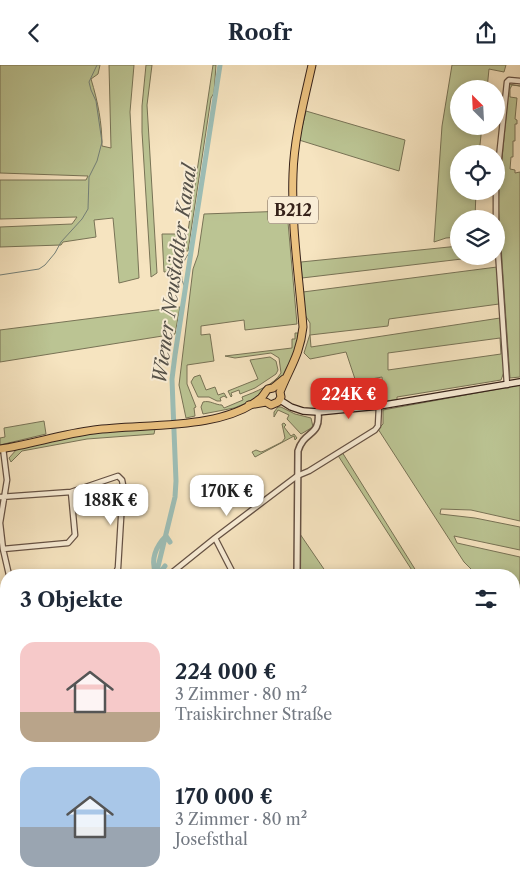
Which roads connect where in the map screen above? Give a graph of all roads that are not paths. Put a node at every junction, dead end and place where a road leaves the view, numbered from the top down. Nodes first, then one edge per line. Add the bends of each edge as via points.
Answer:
1 (312, 65) edge
2 (520, 81) edge
3 (500, 145) edge
4 (499, 265) edge
5 (520, 382) edge
6 (507, 385) junction
7 (278, 393) junction
8 (265, 399) junction
9 (379, 406) junction
10 (318, 412) junction
11 (2, 449) edge
12 (298, 476) junction
13 (71, 492) junction
14 (2, 497) edge
15 (215, 538) junction
16 (3, 549) junction
17 (8, 569) edge
18 (118, 569) edge
19 (176, 569) edge
20 (231, 569) edge
21 (297, 569) edge

1 - 7 main road, B212 via 293,173 303,327 297,356
2 - 3 street via 509,79 507,82
4 - 6 street
5 - 6 main road
6 - 9 main road
7 - 8 main road, B212 via 266,391
7 - 8 main road, B212 via 275,404 271,405
7 - 10 main road via 291,407
8 - 11 main road, B212 via 216,417 178,424 92,430
9 - 10 main road
9 - 12 street via 375,430
10 - 12 street via 318,427 300,444
11 - 14 street via 6,480
12 - 15 street
12 - 21 street
13 - 14 street
13 - 16 street via 75,535 68,543
13 - 18 street via 118,476 122,479
14 - 16 street
15 - 19 street
15 - 20 street
16 - 17 street

